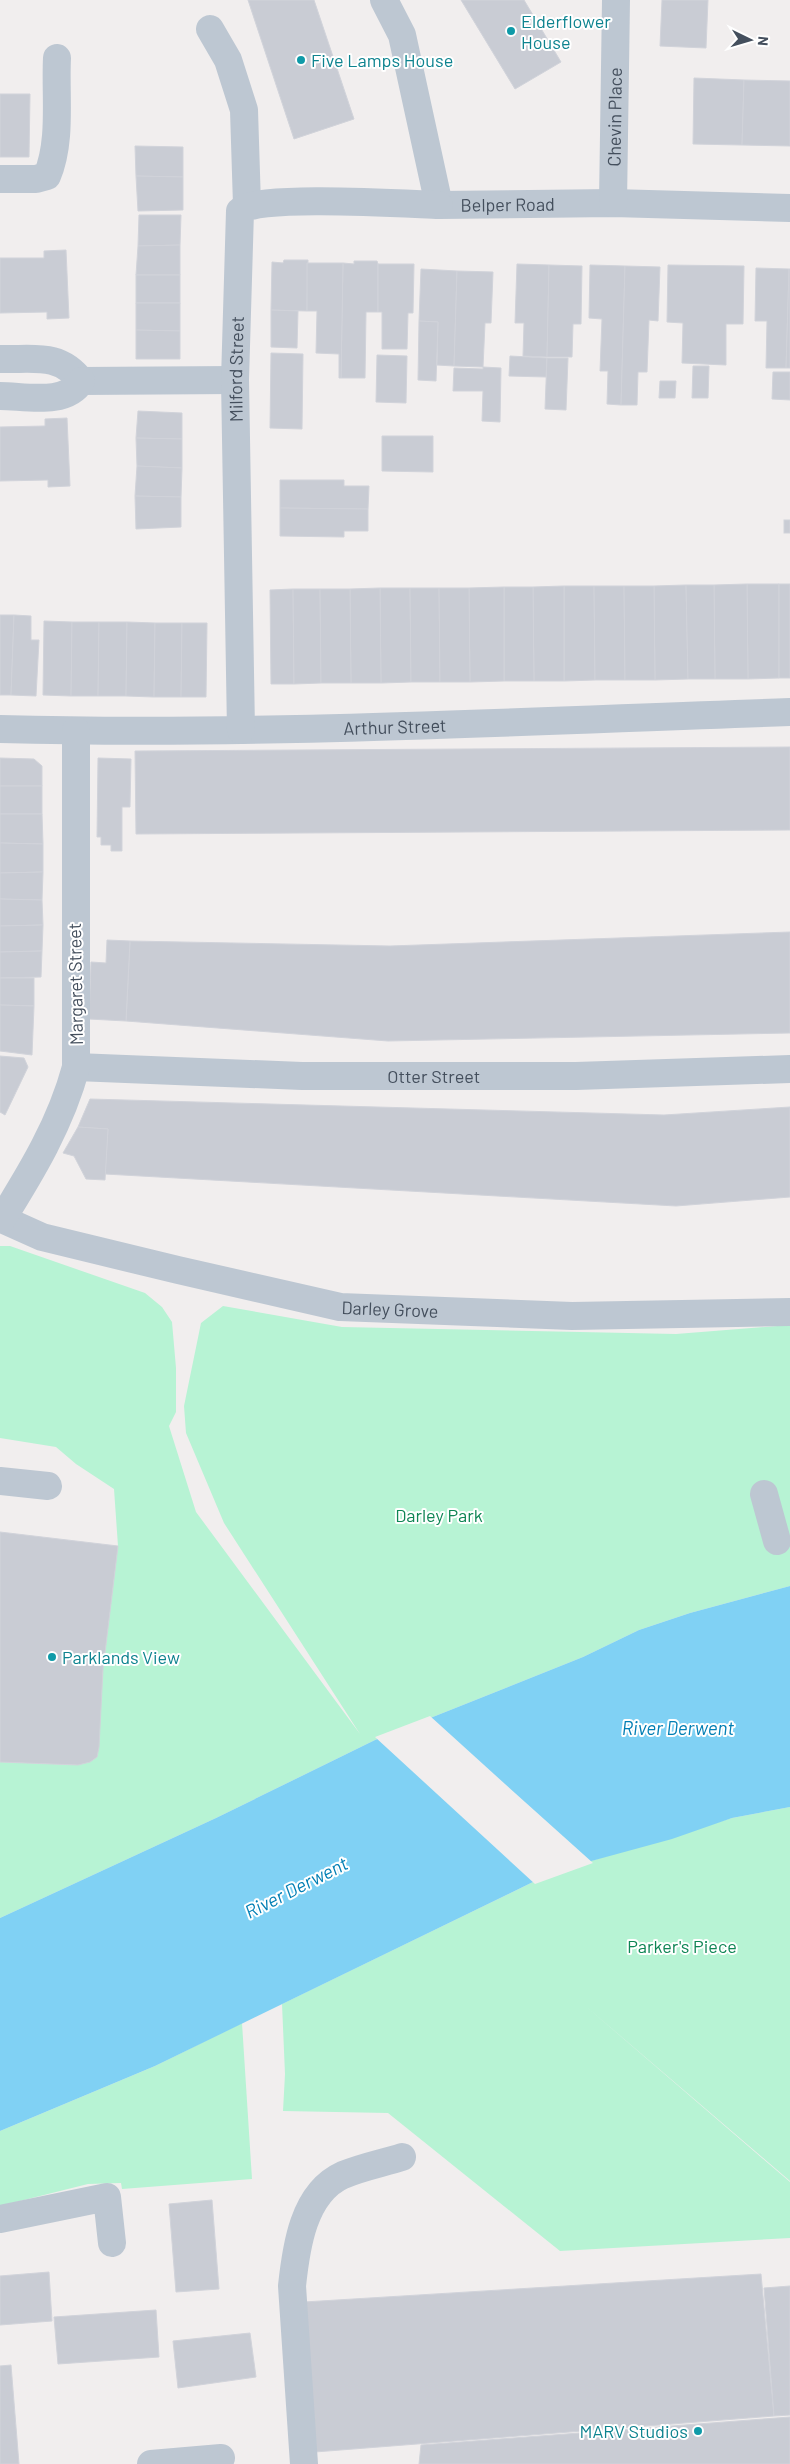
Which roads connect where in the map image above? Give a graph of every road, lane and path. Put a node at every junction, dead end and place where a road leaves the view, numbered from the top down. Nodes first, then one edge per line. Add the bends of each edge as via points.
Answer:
1 (384, 0) edge
2 (616, 0) edge
3 (210, 29) dead end
4 (57, 58) dead end
5 (0, 179) edge
6 (613, 203) junction
7 (247, 205) junction
8 (439, 205) junction
9 (790, 208) edge
10 (0, 359) edge
11 (235, 380) junction
12 (81, 381) junction
13 (0, 396) edge
14 (790, 712) edge
15 (0, 729) edge
16 (241, 730) junction
17 (76, 731) junction
18 (76, 1067) junction
19 (790, 1069) edge
20 (1, 1220) edge
21 (790, 1312) edge
22 (0, 1481) edge
23 (48, 1486) dead end
24 (764, 1494) dead end
25 (777, 1540) dead end
26 (402, 2157) dead end
27 (0, 2219) edge
28 (112, 2243) dead end
29 (221, 2458) dead end
30 (151, 2464) edge
31 (304, 2464) edge

1 - 8 street, Belper Road via 402,35
2 - 6 street, Chevin Place
3 - 7 street via 228,60 244,110
4 - 5 street via 54,149 47,176
6 - 8 street, Belper Road
6 - 9 street, Belper Road
7 - 8 street via 280,202
7 - 11 street, Milford Street via 238,217
10 - 12 street via 56,360 72,369
11 - 12 street
11 - 16 street, Milford Street
12 - 13 street via 76,389 58,397
14 - 16 street, Arthur Street
15 - 17 street, Arthur Street
16 - 17 street, Arthur Street
17 - 18 street, Margaret Street
18 - 19 street, Otter Street via 302,1076 576,1076
18 - 20 street, Margaret Street via 62,1113 29,1176
20 - 21 street, Darley Grove via 42,1237 340,1307 572,1316
22 - 23 street
24 - 25 street
26 - 31 street via 341,2176 320,2192 306,2215 292,2286
27 - 28 street via 108,2196
29 - 30 street

